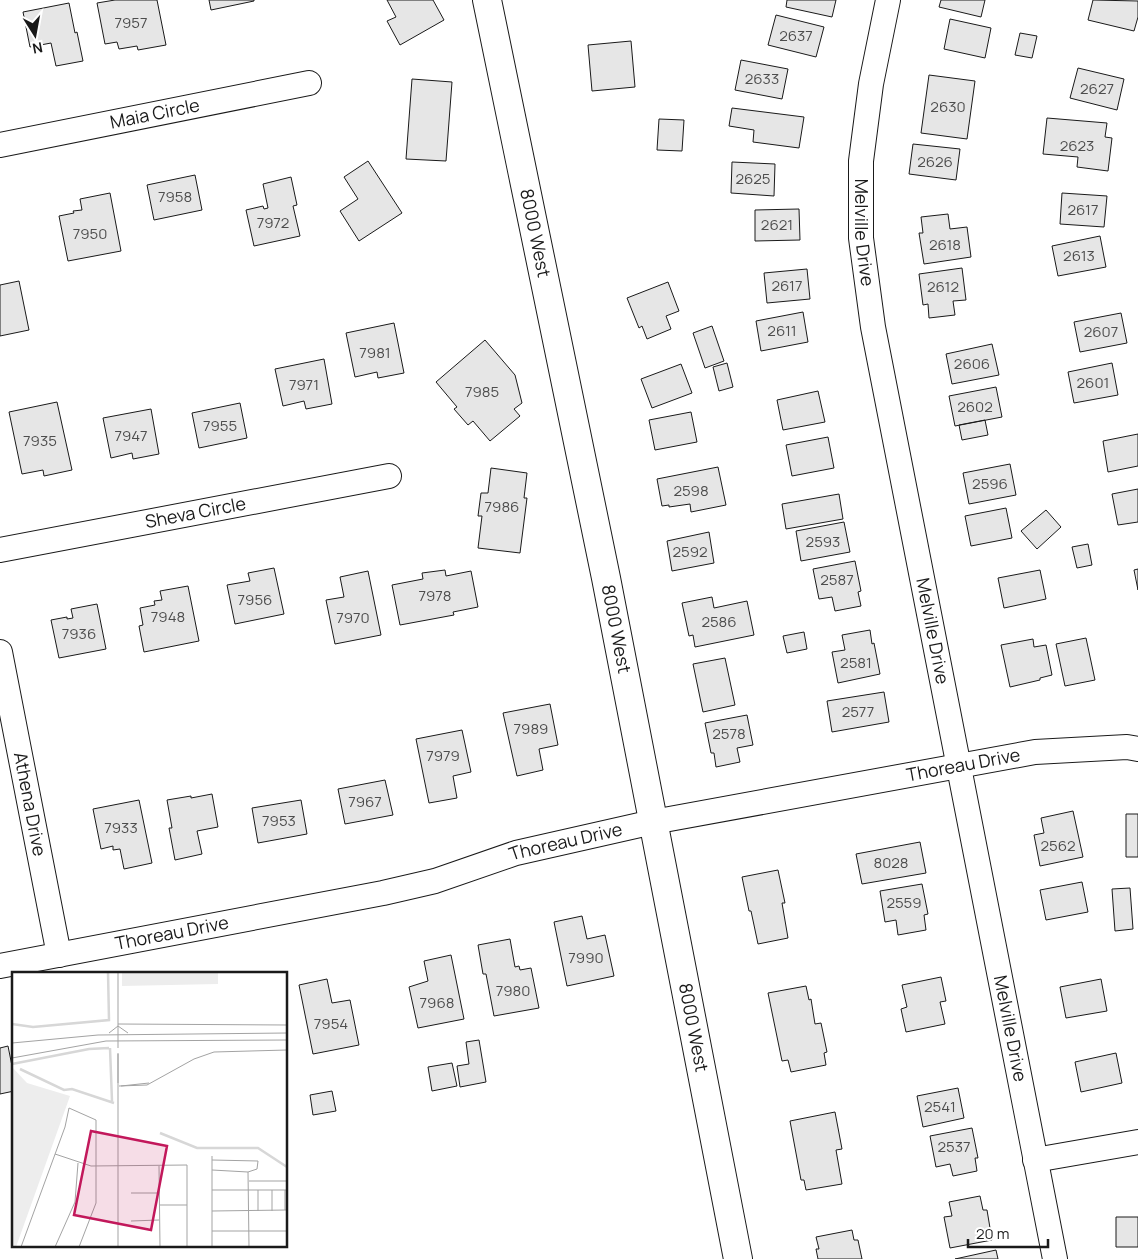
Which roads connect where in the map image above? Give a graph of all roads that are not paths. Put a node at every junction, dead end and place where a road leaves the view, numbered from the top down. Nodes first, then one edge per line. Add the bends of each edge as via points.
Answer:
1 (487, 0) edge
2 (888, 0) edge
3 (309, 83) dead end
4 (0, 145) edge
5 (389, 476) dead end
6 (0, 550) edge
7 (0, 652) edge
8 (1138, 749) edge
9 (958, 768) junction
10 (654, 822) junction
11 (59, 955) junction
12 (0, 966) edge
13 (1138, 1142) edge
14 (1035, 1160) junction
15 (738, 1259) edge
16 (1055, 1259) edge

1 - 10 street, 8000 West
2 - 9 street, Melville Drive via 871,84 861,161 861,238 873,327
3 - 4 street, Maia Circle
5 - 6 street, Sheva Circle
7 - 11 street, Athena Drive
8 - 9 street, Thoreau Drive via 1035,752
9 - 10 street, Thoreau Drive
9 - 14 street, Melville Drive
10 - 11 street, Thoreau Drive via 516,853 435,881 383,893
10 - 15 street, 8000 West
11 - 12 street, Thoreau Drive
13 - 14 street
14 - 16 street, Melville Drive

